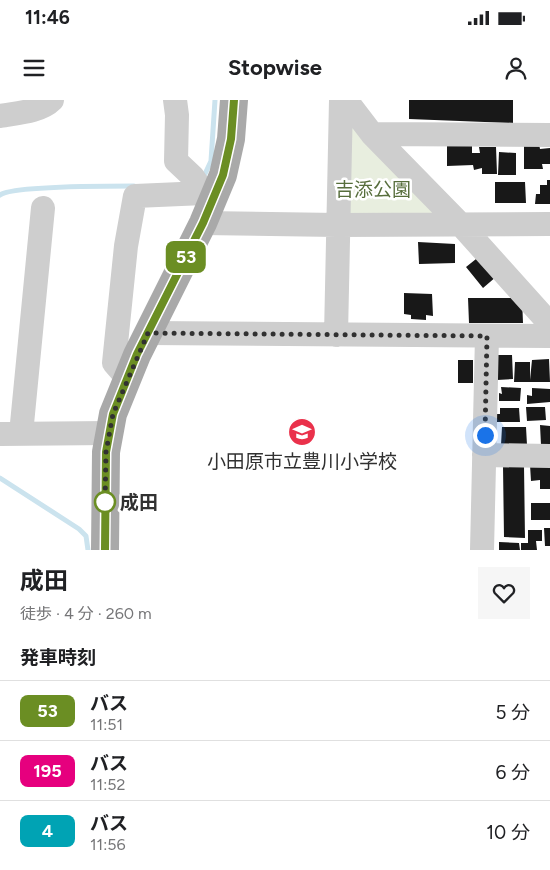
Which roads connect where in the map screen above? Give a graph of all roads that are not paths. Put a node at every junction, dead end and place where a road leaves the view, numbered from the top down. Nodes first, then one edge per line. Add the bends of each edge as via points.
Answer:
1 (52, 100) edge
2 (175, 100) edge
3 (234, 100) edge
4 (341, 100) edge
5 (346, 100) edge
6 (0, 116) edge
7 (372, 134) junction
8 (550, 135) edge
9 (202, 188) junction
10 (43, 208) dead end
11 (203, 223) junction
12 (550, 224) edge
13 (337, 225) junction
14 (462, 226) junction
15 (550, 324) edge
16 (148, 333) junction
17 (336, 335) junction
18 (487, 336) junction
19 (550, 336) edge
20 (127, 378) junction
21 (108, 433) junction
22 (11, 434) edge
23 (484, 455) junction
24 (550, 456) edge
25 (105, 550) edge
26 (482, 550) edge

1 - 6 street via 37,108
2 - 9 street via 176,161
3 - 9 main road via 231,139 223,175
4 - 13 street
5 - 7 street
7 - 8 street
7 - 14 street
9 - 11 main road
9 - 20 street via 135,196 126,246 114,363
10 - 22 street
11 - 13 street
11 - 16 main road
12 - 14 street
13 - 14 street
13 - 17 street
14 - 15 street
16 - 17 street
16 - 20 main road
17 - 18 street
18 - 19 street
18 - 23 street
20 - 21 main road
21 - 22 street
21 - 25 main road
23 - 24 street
23 - 26 street

